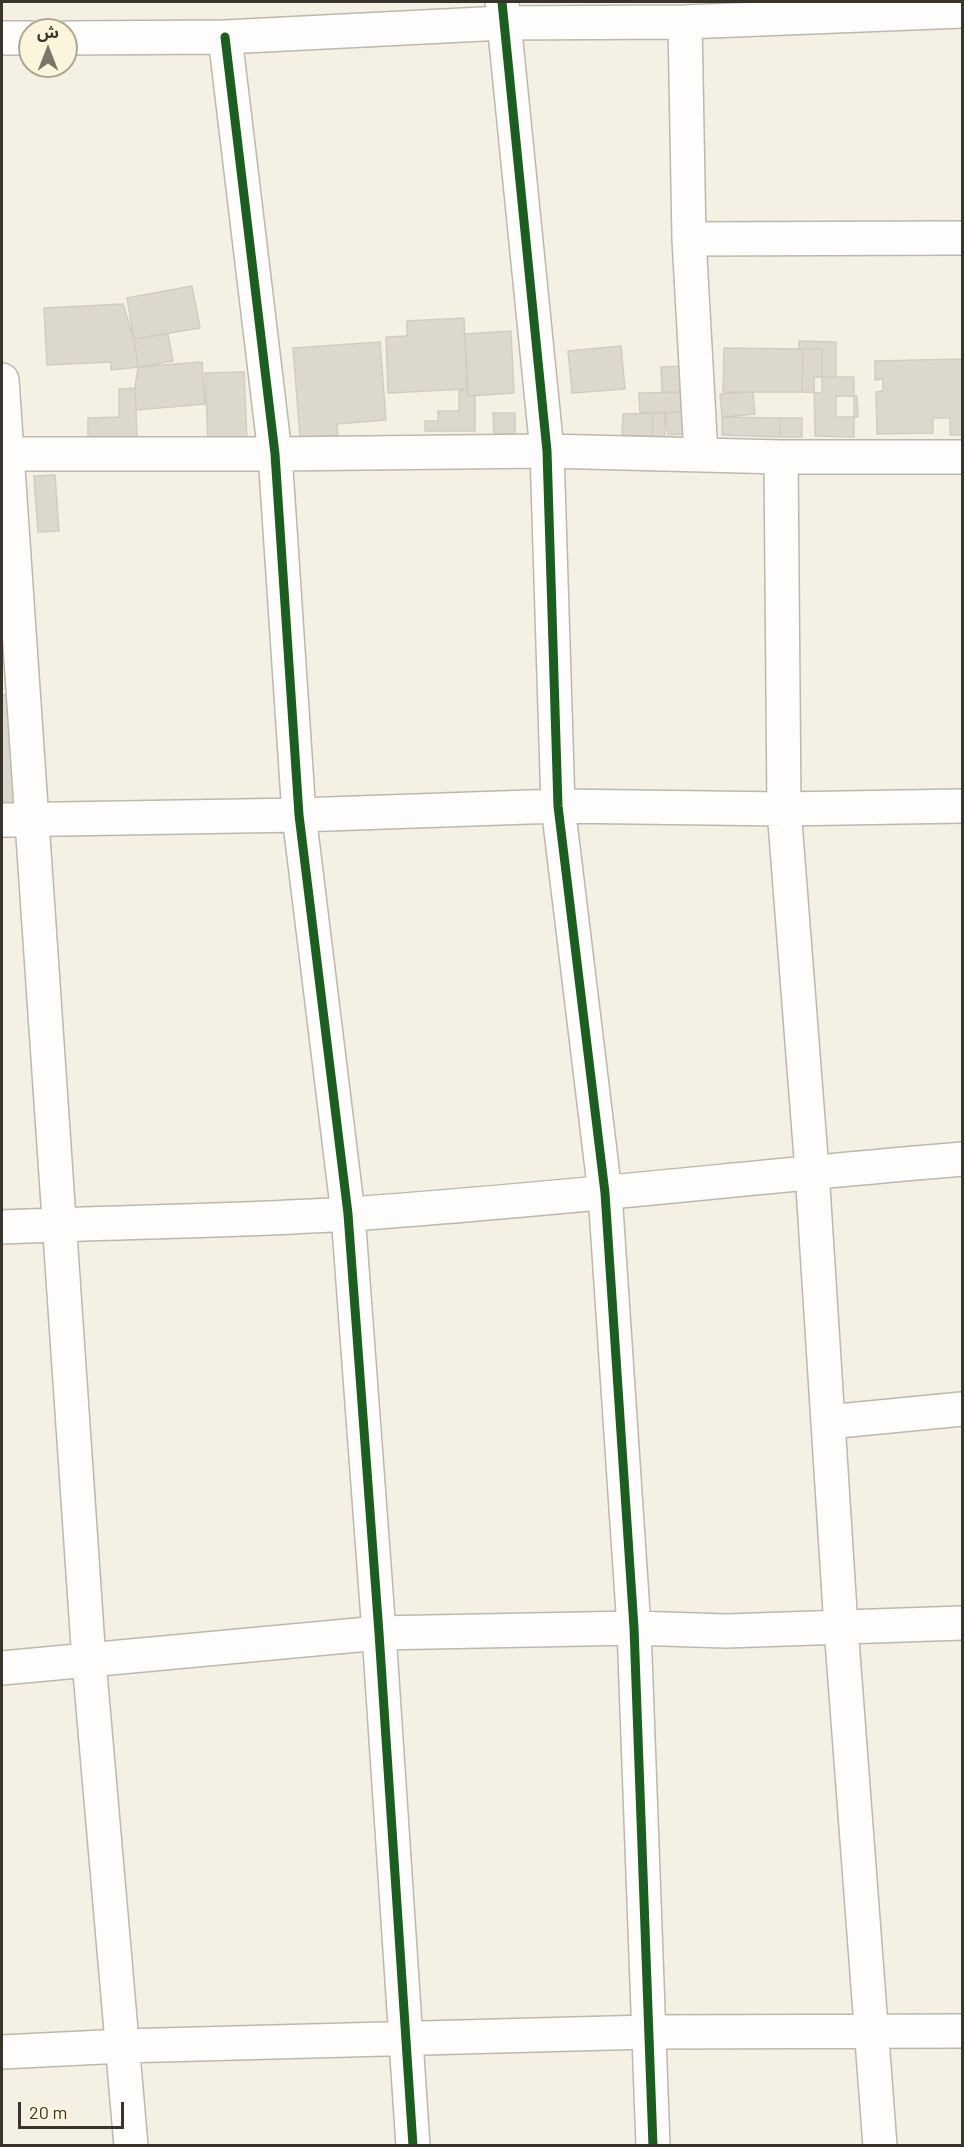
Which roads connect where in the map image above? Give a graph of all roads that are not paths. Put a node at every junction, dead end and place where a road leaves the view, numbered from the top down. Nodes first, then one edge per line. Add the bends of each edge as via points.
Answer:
1 (910, 8) edge
2 (502, 12) edge
3 (963, 12) edge
4 (685, 22) junction
5 (225, 37) junction
6 (2, 38) edge
7 (18, 38) edge
8 (78, 38) edge
9 (963, 238) edge
10 (689, 239) junction
11 (2, 380) edge
12 (547, 451) junction
13 (4, 454) edge
14 (275, 454) junction
15 (701, 455) junction
16 (781, 456) junction
17 (963, 456) edge
18 (558, 806) junction
19 (963, 806) edge
20 (784, 809) junction
21 (299, 815) junction
22 (17, 820) edge
23 (963, 1159) edge
24 (812, 1171) junction
25 (605, 1193) junction
26 (348, 1214) junction
27 (59, 1224) junction
28 (2, 1227) edge
29 (963, 1409) edge
30 (828, 1422) junction
31 (963, 1623) edge
32 (841, 1627) junction
33 (634, 1628) junction
34 (379, 1633) junction
35 (89, 1661) junction
36 (2, 1668) edge
37 (963, 2031) edge
38 (648, 2032) junction
39 (872, 2032) junction
40 (406, 2038) junction
41 (123, 2046) junction
42 (2, 2052) edge
43 (131, 2145) edge
44 (413, 2145) edge
45 (653, 2145) edge
46 (880, 2145) edge

1 - 3 street
1 - 4 street
2 - 4 street
2 - 5 street
2 - 12 street
4 - 10 street
5 - 8 street
5 - 14 street
6 - 7 street
9 - 10 street
10 - 15 street
11 - 13 street
12 - 14 street
12 - 15 street
12 - 18 street
13 - 14 street
13 - 22 street
14 - 21 street
15 - 16 street
16 - 17 street
16 - 20 street
18 - 20 street
18 - 21 street
18 - 25 street
19 - 20 street
20 - 24 street
21 - 22 street
21 - 26 street
22 - 27 street
23 - 24 street
24 - 25 street
24 - 30 street
25 - 26 street
25 - 33 street
26 - 27 street
26 - 34 street
27 - 28 street
27 - 35 street
29 - 30 street
30 - 32 street
31 - 32 street
32 - 33 street via 726,1631
32 - 39 street
33 - 34 street
33 - 38 street
34 - 35 street
34 - 40 street
35 - 36 street
35 - 41 street
37 - 39 street
38 - 39 street
38 - 40 street
38 - 45 street
39 - 46 street
40 - 41 street
40 - 44 street
41 - 42 street
41 - 43 street

